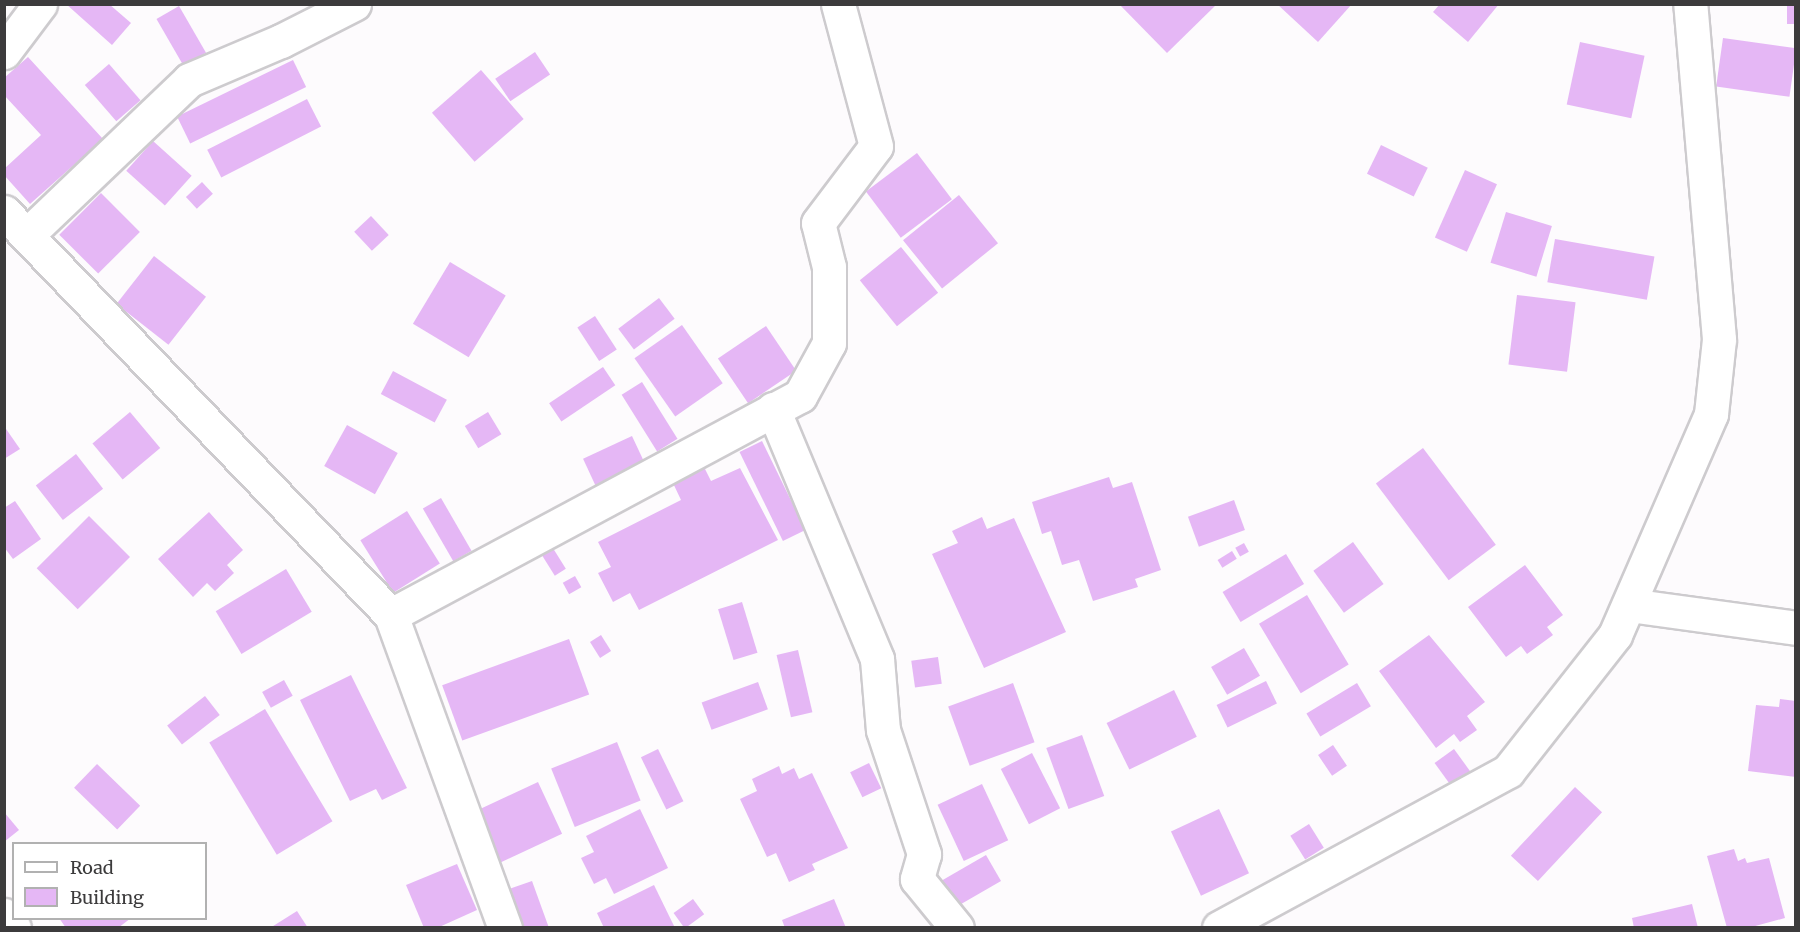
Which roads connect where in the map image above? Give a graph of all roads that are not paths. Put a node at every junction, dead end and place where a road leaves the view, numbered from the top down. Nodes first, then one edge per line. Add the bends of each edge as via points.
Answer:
1 (40, 4) edge
2 (354, 4) edge
3 (838, 4) edge
4 (1690, 4) edge
5 (4, 52) edge
6 (4, 212) edge
7 (27, 235) junction
8 (773, 409) junction
9 (1629, 605) junction
10 (391, 615) junction
11 (1796, 628) edge
12 (4, 915) edge
13 (14, 927) edge
14 (505, 927) edge
15 (957, 927) edge
16 (1219, 927) edge

1 - 5 street
2 - 7 street via 281,41 189,80
3 - 8 street via 876,146 818,223 828,267 830,343 800,396
4 - 9 street via 1719,339 1713,403
6 - 7 street
7 - 10 street
8 - 10 street
8 - 15 street via 878,659 883,730 924,854 917,879
9 - 11 street
9 - 16 street via 1616,635 1508,771
10 - 14 street
12 - 13 street

